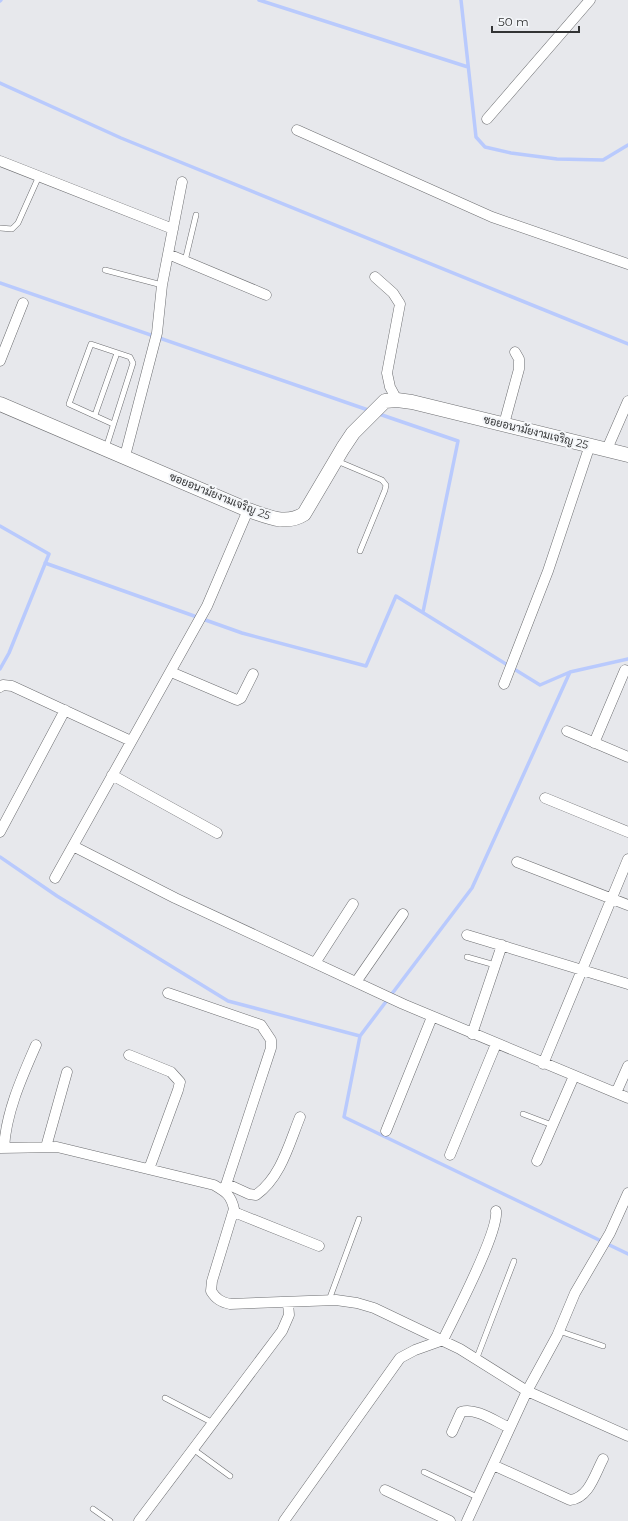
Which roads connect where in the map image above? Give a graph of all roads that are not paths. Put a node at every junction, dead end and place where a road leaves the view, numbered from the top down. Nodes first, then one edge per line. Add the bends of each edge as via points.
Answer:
1 (590, 0) edge
2 (487, 119) dead end
3 (297, 130) dead end
4 (0, 161) edge
5 (39, 176) junction
6 (182, 182) dead end
7 (196, 215) dead end
8 (0, 228) edge
9 (173, 229) junction
10 (168, 254) junction
11 (185, 261) junction
12 (628, 264) edge
13 (105, 270) dead end
14 (375, 277) dead end
15 (162, 285) junction
16 (266, 296) dead end
17 (23, 302) dead end
18 (515, 352) dead end
19 (117, 353) junction
20 (0, 361) edge
21 (397, 400) junction
22 (628, 402) edge
23 (0, 404) edge
24 (95, 415) junction
25 (113, 424) junction
26 (504, 424) junction
27 (590, 445) junction
28 (106, 448) junction
29 (607, 449) junction
30 (628, 455) edge
31 (125, 456) junction
32 (336, 460) junction
33 (248, 510) junction
34 (360, 551) dead end
35 (625, 670) dead end
36 (171, 672) junction
37 (253, 674) dead end
38 (504, 684) dead end
39 (0, 687) edge
40 (66, 710) junction
41 (567, 731) dead end
42 (131, 741) junction
43 (594, 743) junction
44 (628, 757) edge
45 (112, 775) junction
46 (545, 798) dead end
47 (0, 832) edge
48 (628, 832) edge
49 (217, 833) dead end
50 (73, 846) junction
51 (628, 859) edge
52 (517, 862) dead end
53 (55, 878) dead end
54 (611, 899) junction
55 (353, 904) dead end
56 (628, 905) edge
57 (403, 914) dead end
58 (467, 935) dead end
59 (502, 945) junction
60 (467, 957) dead end
61 (315, 963) junction
62 (495, 966) junction
63 (582, 969) junction
64 (356, 982) junction
65 (628, 984) edge
66 (168, 993) dead end
67 (432, 1017) junction
68 (472, 1034) junction
69 (496, 1044) junction
70 (36, 1045) dead end
71 (129, 1055) dead end
72 (544, 1064) junction
73 (628, 1066) edge
74 (67, 1072) dead end
75 (574, 1076) junction
76 (616, 1094) junction
77 (628, 1098) edge
78 (523, 1114) dead end
79 (300, 1117) dead end
80 (552, 1125) junction
81 (386, 1131) dead end
82 (46, 1147) junction
83 (2, 1148) edge
84 (450, 1155) dead end
85 (537, 1161) dead end
86 (149, 1169) junction
87 (226, 1187) junction
88 (627, 1196) edge
89 (234, 1212) junction
90 (496, 1212) dead end
91 (359, 1219) dead end
92 (319, 1246) dead end
93 (514, 1261) dead end
94 (329, 1300) junction
95 (288, 1303) junction
96 (559, 1331) junction
97 (443, 1340) junction
98 (603, 1346) dead end
99 (476, 1360) junction
100 (527, 1391) junction
101 (165, 1398) dead end
102 (213, 1423) junction
103 (510, 1428) junction
104 (452, 1432) dead end
105 (628, 1436) edge
106 (193, 1449) junction
107 (603, 1459) dead end
108 (493, 1465) junction
109 (424, 1472) dead end
110 (230, 1476) dead end
111 (385, 1490) dead end
112 (477, 1497) junction
113 (93, 1509) dead end
114 (469, 1520) edge
115 (110, 1521) edge
116 (139, 1521) edge
117 (284, 1521) edge
118 (450, 1521) edge

1 - 2 street
3 - 12 street via 492,217
4 - 5 street
5 - 8 lane via 18,223 12,230
5 - 9 street
6 - 9 street
7 - 11 lane
9 - 10 street
10 - 11 street
10 - 15 street
11 - 16 street
13 - 15 lane
14 - 21 street via 393,293 400,304 387,373 390,388
15 - 31 street via 157,333
17 - 20 street
18 - 26 street via 519,359 519,369
19 - 24 lane
19 - 24 lane via 91,344 69,401 71,406
19 - 25 lane via 130,357 133,363
21 - 26 street, ซอยอนามัยงามเจริญ 25
21 - 32 street, ซอยอนามัยงามเจริญ 25 via 385,401 378,407 353,433
22 - 29 street
23 - 28 street, ซอยอนามัยงามเจริญ 25
24 - 25 lane
25 - 28 lane
26 - 27 street, ซอยอนามัยงามเจริญ 25
27 - 29 street, ซอยอนามัยงามเจริญ 25
27 - 38 street via 548,571
28 - 31 street, ซอยอนามัยงามเจริญ 25
29 - 30 street, ซอยอนามัยงามเจริญ 25
31 - 33 street, ซอยอนามัยงามเจริญ 25
32 - 33 street, ซอยอนามัยงามเจริญ 25 via 309,508 297,518 285,520
32 - 34 lane via 382,480 386,485
33 - 36 street via 207,606
35 - 43 street
36 - 37 street via 237,700 241,698
36 - 42 street
39 - 40 street via 12,686
40 - 42 street
40 - 47 street
41 - 43 street
42 - 45 street
43 - 44 street
45 - 49 street
45 - 50 street
46 - 48 street
50 - 53 street
50 - 61 street via 175,898
51 - 54 street
52 - 54 street
54 - 56 street
54 - 63 street
55 - 61 street
57 - 64 street
58 - 59 street
59 - 62 street
59 - 63 street
60 - 62 lane
61 - 64 street
62 - 68 street
63 - 65 street
63 - 72 street
64 - 67 street
66 - 87 street via 261,1025 271,1040 271,1048
67 - 68 street
67 - 81 street
68 - 69 street
69 - 72 street
69 - 84 street
70 - 83 street via 16,1093
71 - 86 street via 171,1072 180,1082
72 - 75 street
73 - 76 street
74 - 82 street
75 - 76 street
75 - 80 street
76 - 77 street
78 - 80 lane
79 - 87 street via 276,1174 264,1190 256,1195
80 - 85 street
82 - 83 street
82 - 86 street
86 - 87 street
87 - 89 street via 232,1199
88 - 96 street via 610,1233 575,1293
89 - 92 street
89 - 95 street via 212,1281 211,1291 214,1297 230,1304
90 - 97 street via 496,1223
91 - 94 lane
93 - 99 lane
94 - 95 street
94 - 97 street via 357,1303 382,1311
95 - 102 street via 289,1315 282,1331
96 - 98 lane
96 - 100 street
97 - 99 street
97 - 117 street via 400,1358
99 - 100 street
100 - 103 street
100 - 105 street
101 - 102 lane
102 - 106 street
103 - 104 street via 474,1411 466,1411 461,1412
103 - 108 street
106 - 110 lane
106 - 116 street
107 - 108 street via 585,1494 570,1500
108 - 112 street
109 - 112 lane
111 - 118 street
112 - 114 street
113 - 115 lane

